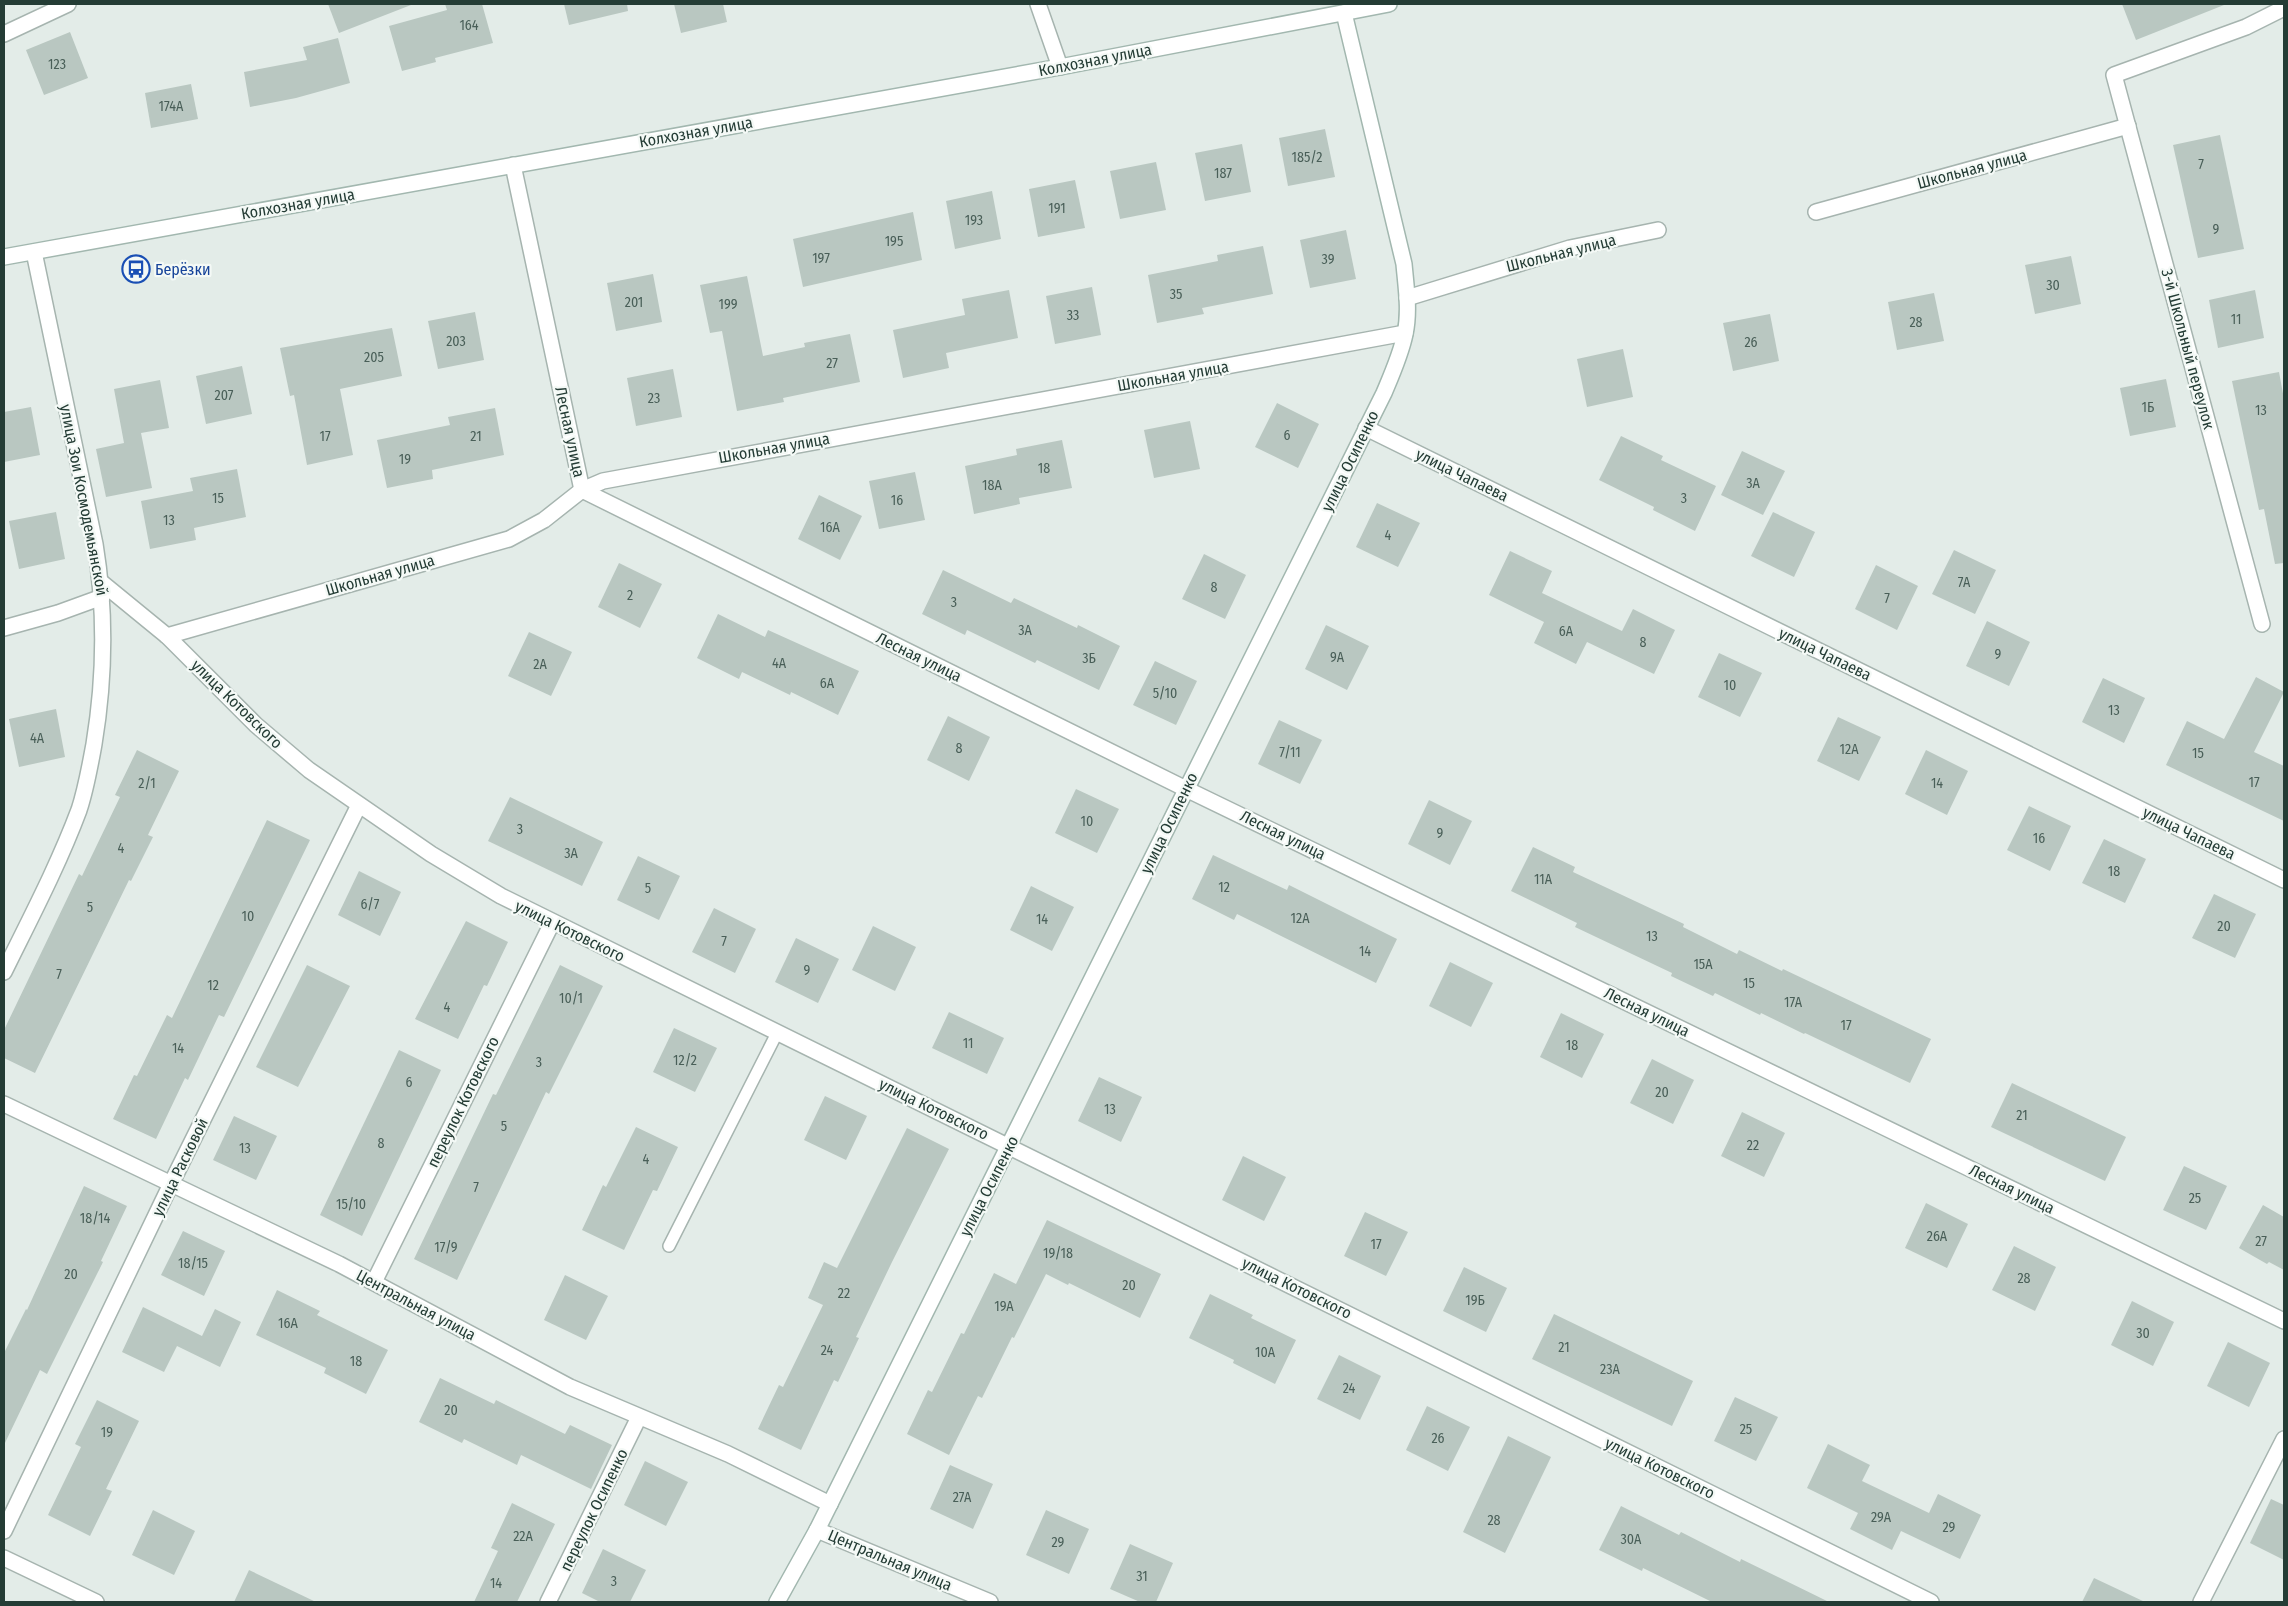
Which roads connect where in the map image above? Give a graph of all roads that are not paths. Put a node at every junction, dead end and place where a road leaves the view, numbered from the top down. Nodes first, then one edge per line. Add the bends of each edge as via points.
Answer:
1 (68, 4) edge
2 (1038, 4) edge
3 (1388, 4) edge
4 (2284, 8) edge
5 (1344, 12) junction
6 (4, 34) edge
7 (1060, 67) junction
8 (2128, 126) junction
9 (512, 165) junction
10 (1816, 212) dead end
11 (1658, 230) dead end
12 (34, 252) junction
13 (4, 257) edge
14 (1407, 298) junction
15 (1405, 334) junction
16 (1366, 428) junction
17 (582, 490) junction
18 (102, 590) junction
19 (2262, 624) dead end
20 (4, 628) edge
21 (167, 636) junction
22 (1186, 789) junction
23 (359, 806) junction
24 (2284, 880) edge
25 (552, 923) junction
26 (4, 972) edge
27 (777, 1033) junction
28 (4, 1104) edge
29 (1009, 1146) junction
30 (171, 1184) junction
31 (669, 1246) dead end
32 (374, 1282) junction
33 (2284, 1321) edge
34 (639, 1417) junction
35 (2284, 1439) edge
36 (830, 1504) junction
37 (817, 1530) junction
38 (4, 1531) edge
39 (4, 1558) edge
40 (96, 1602) edge
41 (548, 1602) edge
42 (777, 1602) edge
43 (990, 1602) edge
44 (1931, 1602) edge
45 (2201, 1602) edge

1 - 6 street
2 - 7 street
3 - 5 street, Колхозная улица
4 - 8 street, 3-й Школьный переулок via 2246,27 2114,75
5 - 7 street, Колхозная улица
5 - 14 street, улица Осипенко via 1395,220
7 - 9 street, Колхозная улица
8 - 10 street, Школьная улица
8 - 19 street, 3-й Школьный переулок
9 - 12 street, Колхозная улица
9 - 17 street, Лесная улица
11 - 14 street, Школьная улица via 1570,248
12 - 13 street, Колхозная улица
12 - 18 street, улица Зои Космодемьянской
14 - 15 street, улица Осипенко
15 - 16 street, улица Осипенко
15 - 17 street, Школьная улица via 638,473 602,481
16 - 22 street, улица Осипенко
16 - 24 street, улица Чапаева
17 - 21 street, Школьная улица via 544,520 509,539
17 - 22 street, Лесная улица
18 - 20 street via 58,613
18 - 21 street, улица Котовского
18 - 26 street, улица Зои Космодемьянской via 103,666 89,772 65,844
21 - 23 street, улица Котовского via 281,748
22 - 29 street, улица Осипенко
22 - 33 street, Лесная улица
23 - 25 street, улица Котовского via 464,875
23 - 30 street, улица Расковой
25 - 27 street, улица Котовского
25 - 32 street, переулок Котовского
27 - 29 street, улица Котовского
27 - 31 lane
28 - 30 street, Центральная улица
29 - 36 street, улица Осипенко
29 - 44 street, улица Котовского
30 - 32 street, Центральная улица
30 - 38 street, улица Расковой
32 - 34 street, Центральная улица via 570,1387
34 - 36 street, Центральная улица via 728,1454
34 - 41 street, переулок Осипенко
35 - 45 street
36 - 37 street, улица Осипенко
37 - 42 street, улица Осипенко
37 - 43 street, Центральная улица
39 - 40 street

